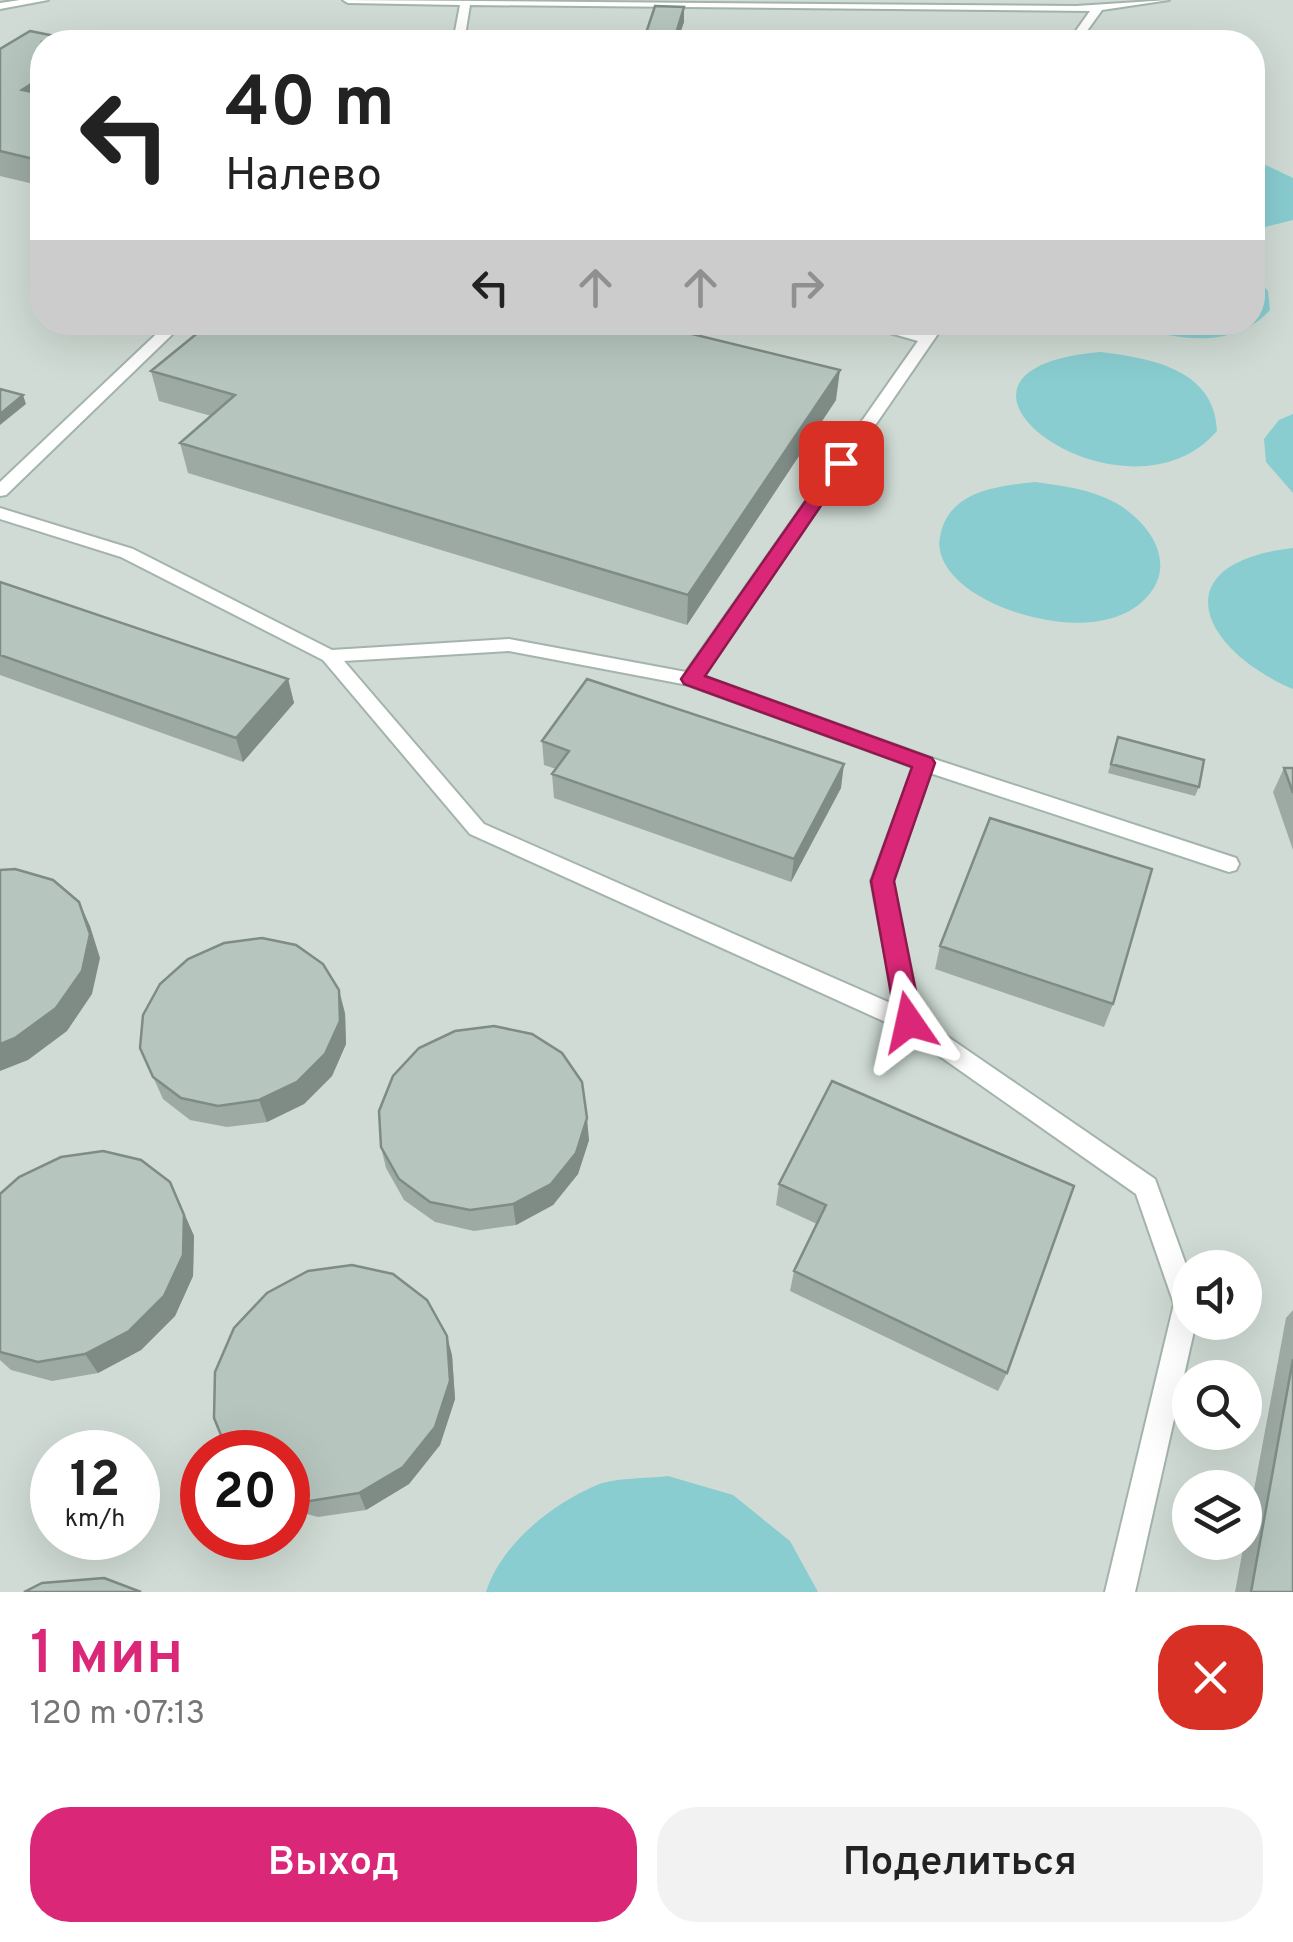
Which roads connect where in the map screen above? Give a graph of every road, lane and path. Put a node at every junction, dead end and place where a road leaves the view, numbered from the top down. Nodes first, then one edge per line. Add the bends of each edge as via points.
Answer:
1 (43, 0) edge
2 (348, 0) edge
3 (1164, 0) edge
4 (465, 2) edge
5 (0, 6) edge
6 (1098, 7) junction
7 (460, 30) edge
8 (1082, 30) edge
9 (164, 335) edge
10 (911, 335) edge
11 (930, 335) edge
12 (927, 339) junction
13 (0, 492) edge
14 (0, 513) edge
15 (329, 656) junction
16 (692, 679) junction
17 (924, 763) junction
18 (1229, 864) dead end
19 (909, 1022) junction
20 (1120, 1592) edge

1 - 5 lane
2 - 4 lane
3 - 6 lane
4 - 6 lane
4 - 7 lane
6 - 8 lane
9 - 13 lane
10 - 12 lane
11 - 12 lane
12 - 16 lane
14 - 15 lane via 127,553
15 - 16 lane via 509,645
15 - 19 lane via 478,828
16 - 17 lane
17 - 18 lane
17 - 19 lane via 882,881
19 - 20 lane via 1146,1188 1187,1304

